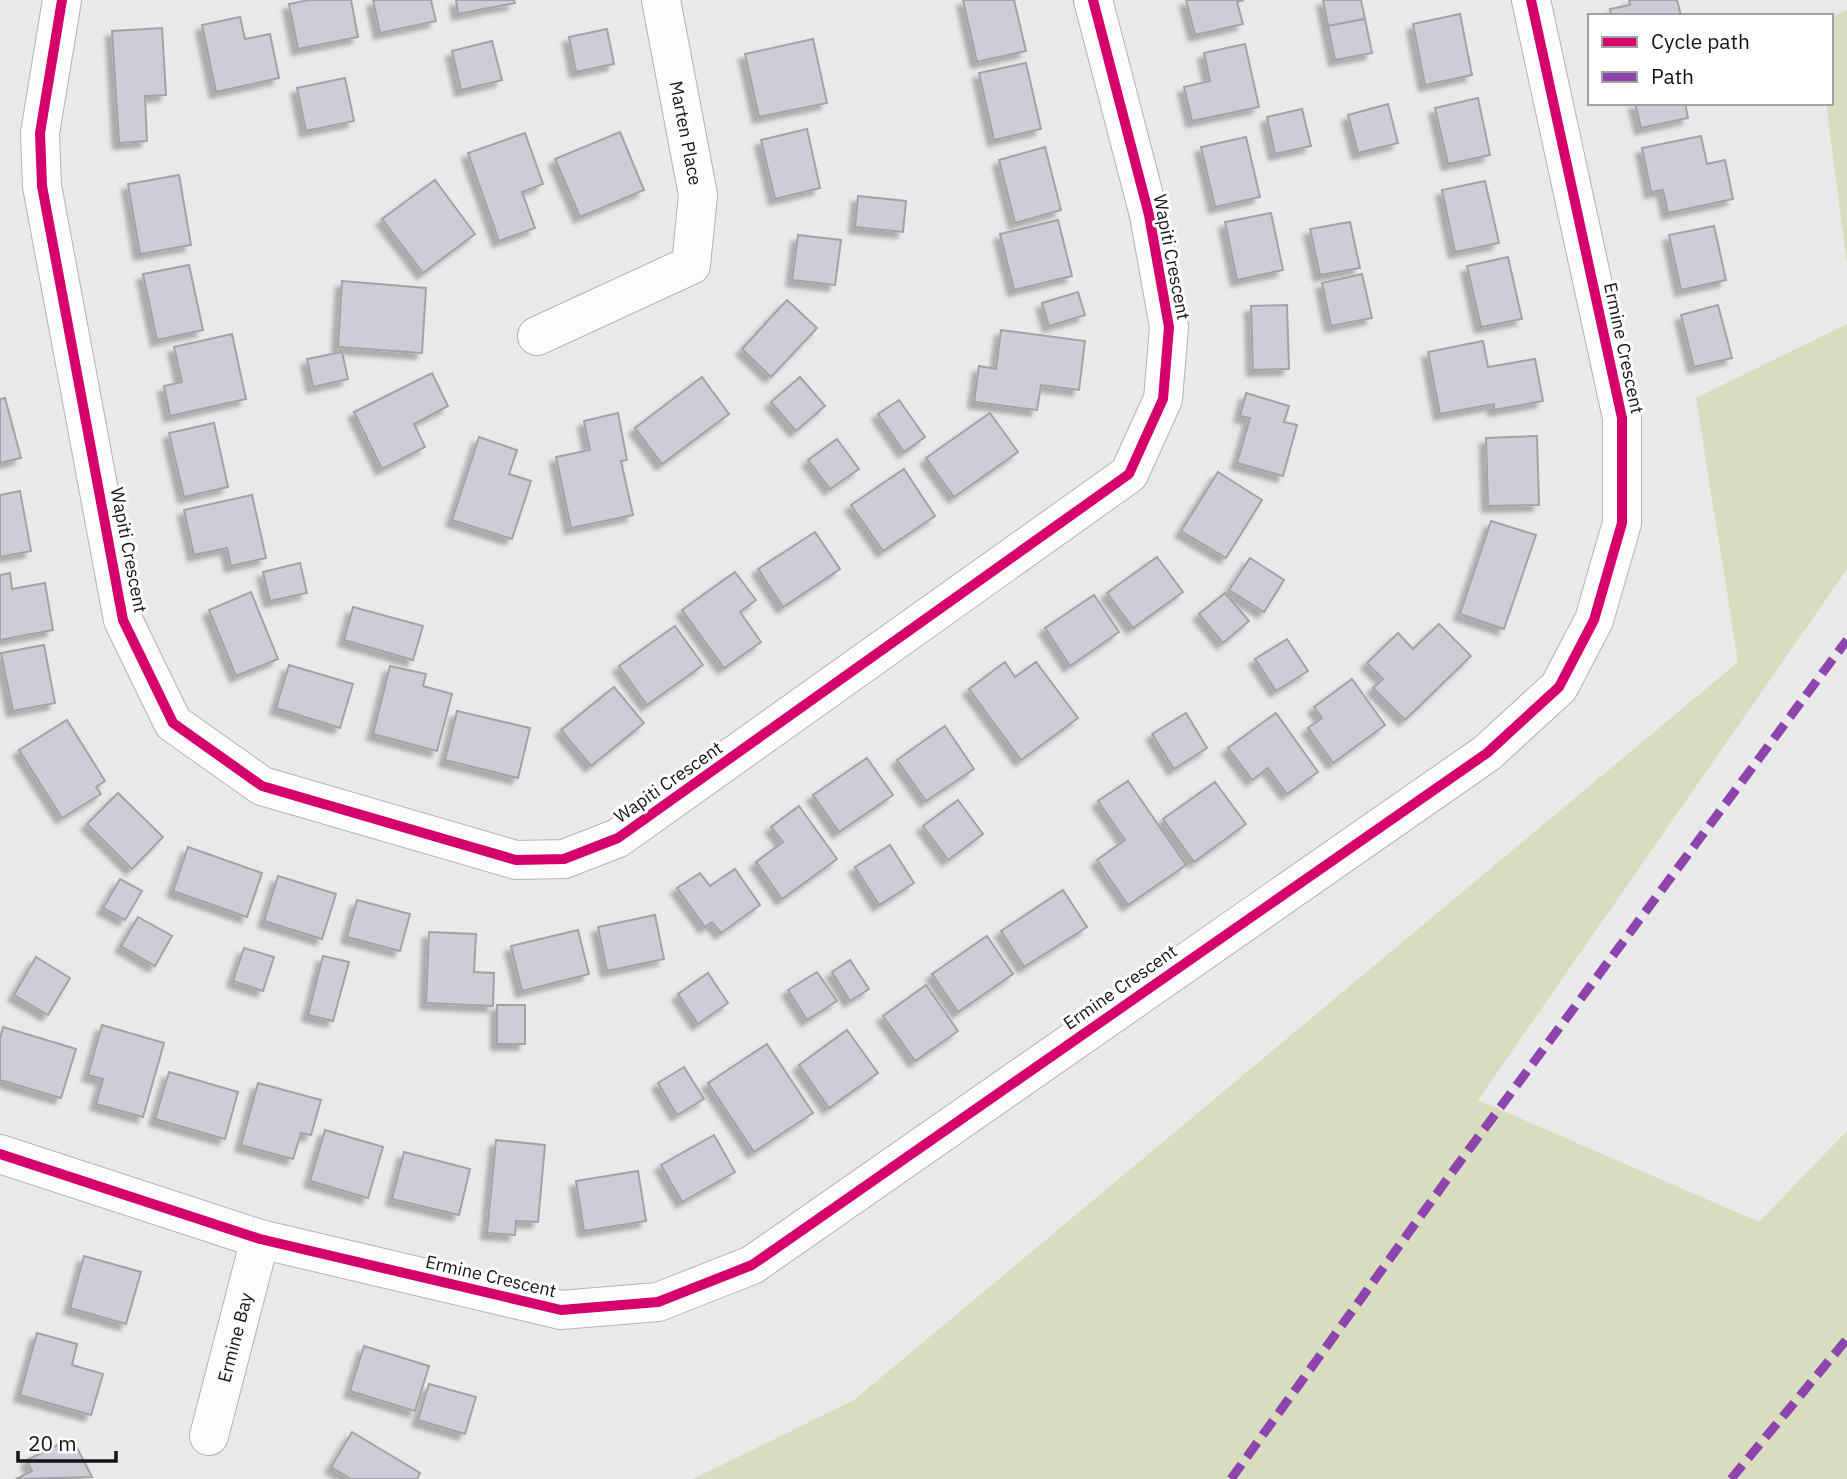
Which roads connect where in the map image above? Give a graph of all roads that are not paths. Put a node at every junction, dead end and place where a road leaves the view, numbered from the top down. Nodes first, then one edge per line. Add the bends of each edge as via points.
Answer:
1 (62, 0) edge
2 (661, 0) edge
3 (1093, 0) edge
4 (1531, 0) edge
5 (537, 336) dead end
6 (0, 1154) edge
7 (260, 1239) junction
8 (209, 1436) dead end

1 - 3 street, Wapiti Crescent via 40,133 42,186 123,620 173,723 262,786 516,860 564,859 618,838 1129,474 1163,399 1169,327 1149,215
2 - 5 street, Marten Place via 698,195 691,265
4 - 7 street, Ermine Crescent via 1622,418 1622,523 1594,620 1559,687 1487,753 752,1265 658,1302 561,1310
6 - 7 street, Ermine Crescent
7 - 8 street, Ermine Bay

